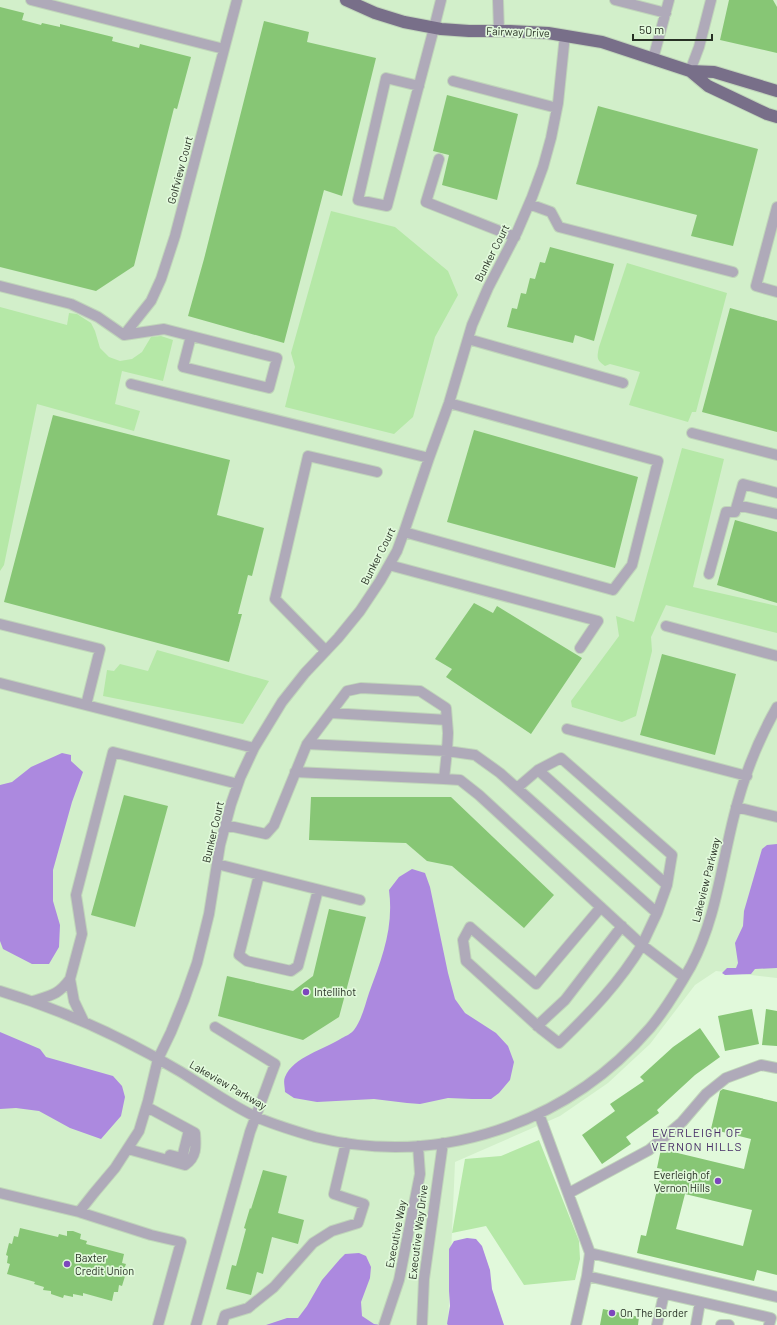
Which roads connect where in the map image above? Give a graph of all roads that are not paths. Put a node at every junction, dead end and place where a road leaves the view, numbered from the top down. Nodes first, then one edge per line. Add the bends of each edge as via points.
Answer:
1 (31, 0) edge
2 (237, 0) edge
3 (346, 0) edge
4 (441, 0) edge
5 (498, 0) edge
6 (615, 0) edge
7 (669, 0) edge
8 (711, 0) edge
9 (666, 13) junction
10 (434, 28) junction
11 (499, 31) junction
12 (565, 35) junction
13 (224, 49) junction
14 (653, 59) junction
15 (690, 70) junction
16 (453, 81) dead end
17 (418, 86) junction
18 (777, 91) edge
19 (557, 108) junction
20 (777, 116) edge
21 (439, 158) dead end
22 (529, 204) junction
23 (777, 207) edge
24 (515, 236) junction
25 (732, 272) dead end
26 (0, 286) edge
27 (777, 292) edge
28 (124, 336) junction
29 (191, 336) junction
30 (468, 339) junction
31 (623, 382) dead end
32 (131, 384) dead end
33 (449, 402) junction
34 (692, 433) dead end
35 (777, 456) edge
36 (429, 458) junction
37 (377, 472) dead end
38 (777, 493) edge
39 (737, 505) junction
40 (777, 514) edge
41 (404, 532) junction
42 (389, 565) junction
43 (709, 574) dead end
44 (0, 624) edge
45 (666, 626) dead end
46 (580, 648) dead end
47 (326, 651) junction
48 (777, 656) edge
49 (0, 683) edge
50 (86, 705) junction
51 (777, 708) edge
52 (331, 713) junction
53 (447, 720) junction
54 (567, 729) dead end
55 (307, 744) junction
56 (254, 748) junction
57 (447, 750) junction
58 (538, 770) junction
59 (296, 772) junction
60 (746, 776) junction
61 (444, 779) junction
62 (238, 784) junction
63 (517, 788) junction
64 (736, 807) junction
65 (777, 817) edge
66 (225, 825) junction
67 (217, 864) junction
68 (259, 875) junction
69 (667, 885) junction
70 (318, 890) junction
71 (360, 900) dead end
72 (601, 907) junction
73 (657, 913) junction
74 (622, 926) junction
75 (642, 945) junction
76 (684, 977) junction
77 (70, 979) junction
78 (0, 991) edge
79 (33, 1002) junction
80 (84, 1022) junction
81 (537, 1026) junction
82 (215, 1027) dead end
83 (158, 1059) junction
84 (777, 1068) edge
85 (147, 1107) junction
86 (539, 1114) junction
87 (255, 1116) junction
88 (346, 1143) junction
89 (442, 1143) junction
90 (418, 1146) junction
91 (128, 1149) junction
92 (0, 1193) edge
93 (569, 1193) junction
94 (79, 1212) junction
95 (590, 1253) junction
96 (587, 1276) junction
97 (664, 1294) junction
98 (777, 1297) edge
99 (700, 1302) junction
100 (384, 1323) edge
101 (158, 1325) edge
102 (196, 1325) edge
103 (222, 1325) edge
104 (422, 1325) edge
105 (576, 1325) edge
106 (657, 1325) edge
107 (696, 1325) edge
108 (721, 1325) edge
109 (729, 1325) edge
110 (769, 1325) edge

1 - 13 street
2 - 13 street, Golfview Court
3 - 10 main road, Fairway Drive via 375,13
4 - 10 street
5 - 11 street
6 - 9 street
7 - 9 street
8 - 15 street via 699,47
9 - 14 street
10 - 11 main road, Fairway Drive
10 - 17 street
11 - 12 main road, Fairway Drive
12 - 14 main road, Fairway Drive via 602,42
12 - 19 street, Bunker Court
13 - 28 street, Golfview Court via 175,236 161,279 151,300
14 - 15 main road, Fairway Drive
15 - 18 main road, Fairway Drive via 714,72
15 - 20 main road, Fairway Drive via 708,86 767,114
16 - 19 street
17 - 17 street via 387,206 358,200 386,78
19 - 22 street, Bunker Court via 551,138
21 - 24 street via 426,202
22 - 24 street, Bunker Court
22 - 25 street via 551,212 559,227
23 - 27 street via 756,286
24 - 30 street, Bunker Court via 488,288
26 - 28 street via 71,304 98,317
28 - 29 street via 164,328
29 - 29 street via 277,358 269,388 183,367
30 - 31 street
30 - 33 street, Bunker Court
32 - 36 street
33 - 36 street, Bunker Court
33 - 41 street via 658,461 632,565 613,590
34 - 35 street
36 - 41 street, Bunker Court
37 - 47 street via 308,456 275,599
38 - 39 street via 743,484
39 - 40 street
39 - 43 street via 735,512 726,512
41 - 42 street, Bunker Court
42 - 46 street via 598,621
42 - 47 street, Bunker Court via 360,611
44 - 50 street via 100,649
45 - 48 street
47 - 56 street, Bunker Court via 282,702
49 - 50 street
50 - 56 street
51 - 60 street, Lakeview Parkway
52 - 53 street
52 - 53 street via 347,691 361,688 393,689 420,691 446,708
52 - 55 street
53 - 57 street
54 - 60 street
55 - 57 street
55 - 59 street
56 - 62 street, Bunker Court
57 - 61 street
57 - 63 street via 475,755
58 - 63 street
58 - 69 street
58 - 69 street via 561,758 672,855
59 - 61 street
59 - 66 street via 274,825 266,834
60 - 64 street, Lakeview Parkway
61 - 72 street via 460,780 472,788
62 - 66 street, Bunker Court
62 - 77 street via 113,752 76,894 82,934
63 - 73 street
64 - 65 street
64 - 76 street, Lakeview Parkway via 710,922
66 - 67 street, Bunker Court
67 - 68 street
67 - 83 street, Bunker Court via 209,914 197,963
68 - 70 street
68 - 70 street via 239,955 247,961 291,972 298,966
69 - 73 street
70 - 71 street
72 - 74 street
72 - 81 street via 536,984 470,926 463,940 466,961
73 - 75 street
74 - 75 street
74 - 81 street via 565,1000
75 - 76 street
75 - 81 street via 589,1014 559,1043
76 - 86 street, Lakeview Parkway via 669,1003 626,1053 608,1070 571,1096
77 - 79 street via 55,994
77 - 80 street via 74,1001
78 - 79 street, Lakeview Parkway
79 - 80 street, Lakeview Parkway
80 - 83 street, Lakeview Parkway
82 - 87 street via 275,1064
83 - 85 street, Bunker Court
83 - 87 street, Lakeview Parkway
84 - 93 street via 762,1066 726,1078 706,1094 682,1122 649,1150
85 - 91 street, Bunker Court via 140,1131
85 - 91 street via 195,1133 196,1148 192,1160 185,1165
86 - 89 street, Lakeview Parkway via 484,1135
86 - 93 street
87 - 88 street, Lakeview Parkway via 290,1130
87 - 102 street
88 - 90 street, Lakeview Parkway via 385,1147
88 - 103 street via 334,1194 364,1204 358,1223 332,1231 312,1243 274,1287 248,1308 225,1315
89 - 90 street, Lakeview Parkway
89 - 104 street, Executive Way Drive via 424,1279
90 - 100 street, Executive Way via 420,1174 399,1280
91 - 94 street, Bunker Court
92 - 94 street
93 - 95 street
94 - 101 street via 181,1242
95 - 96 street
95 - 98 street
96 - 97 street
96 - 105 street
97 - 99 street
97 - 106 street
99 - 107 street
99 - 110 street via 770,1318
108 - 109 street

